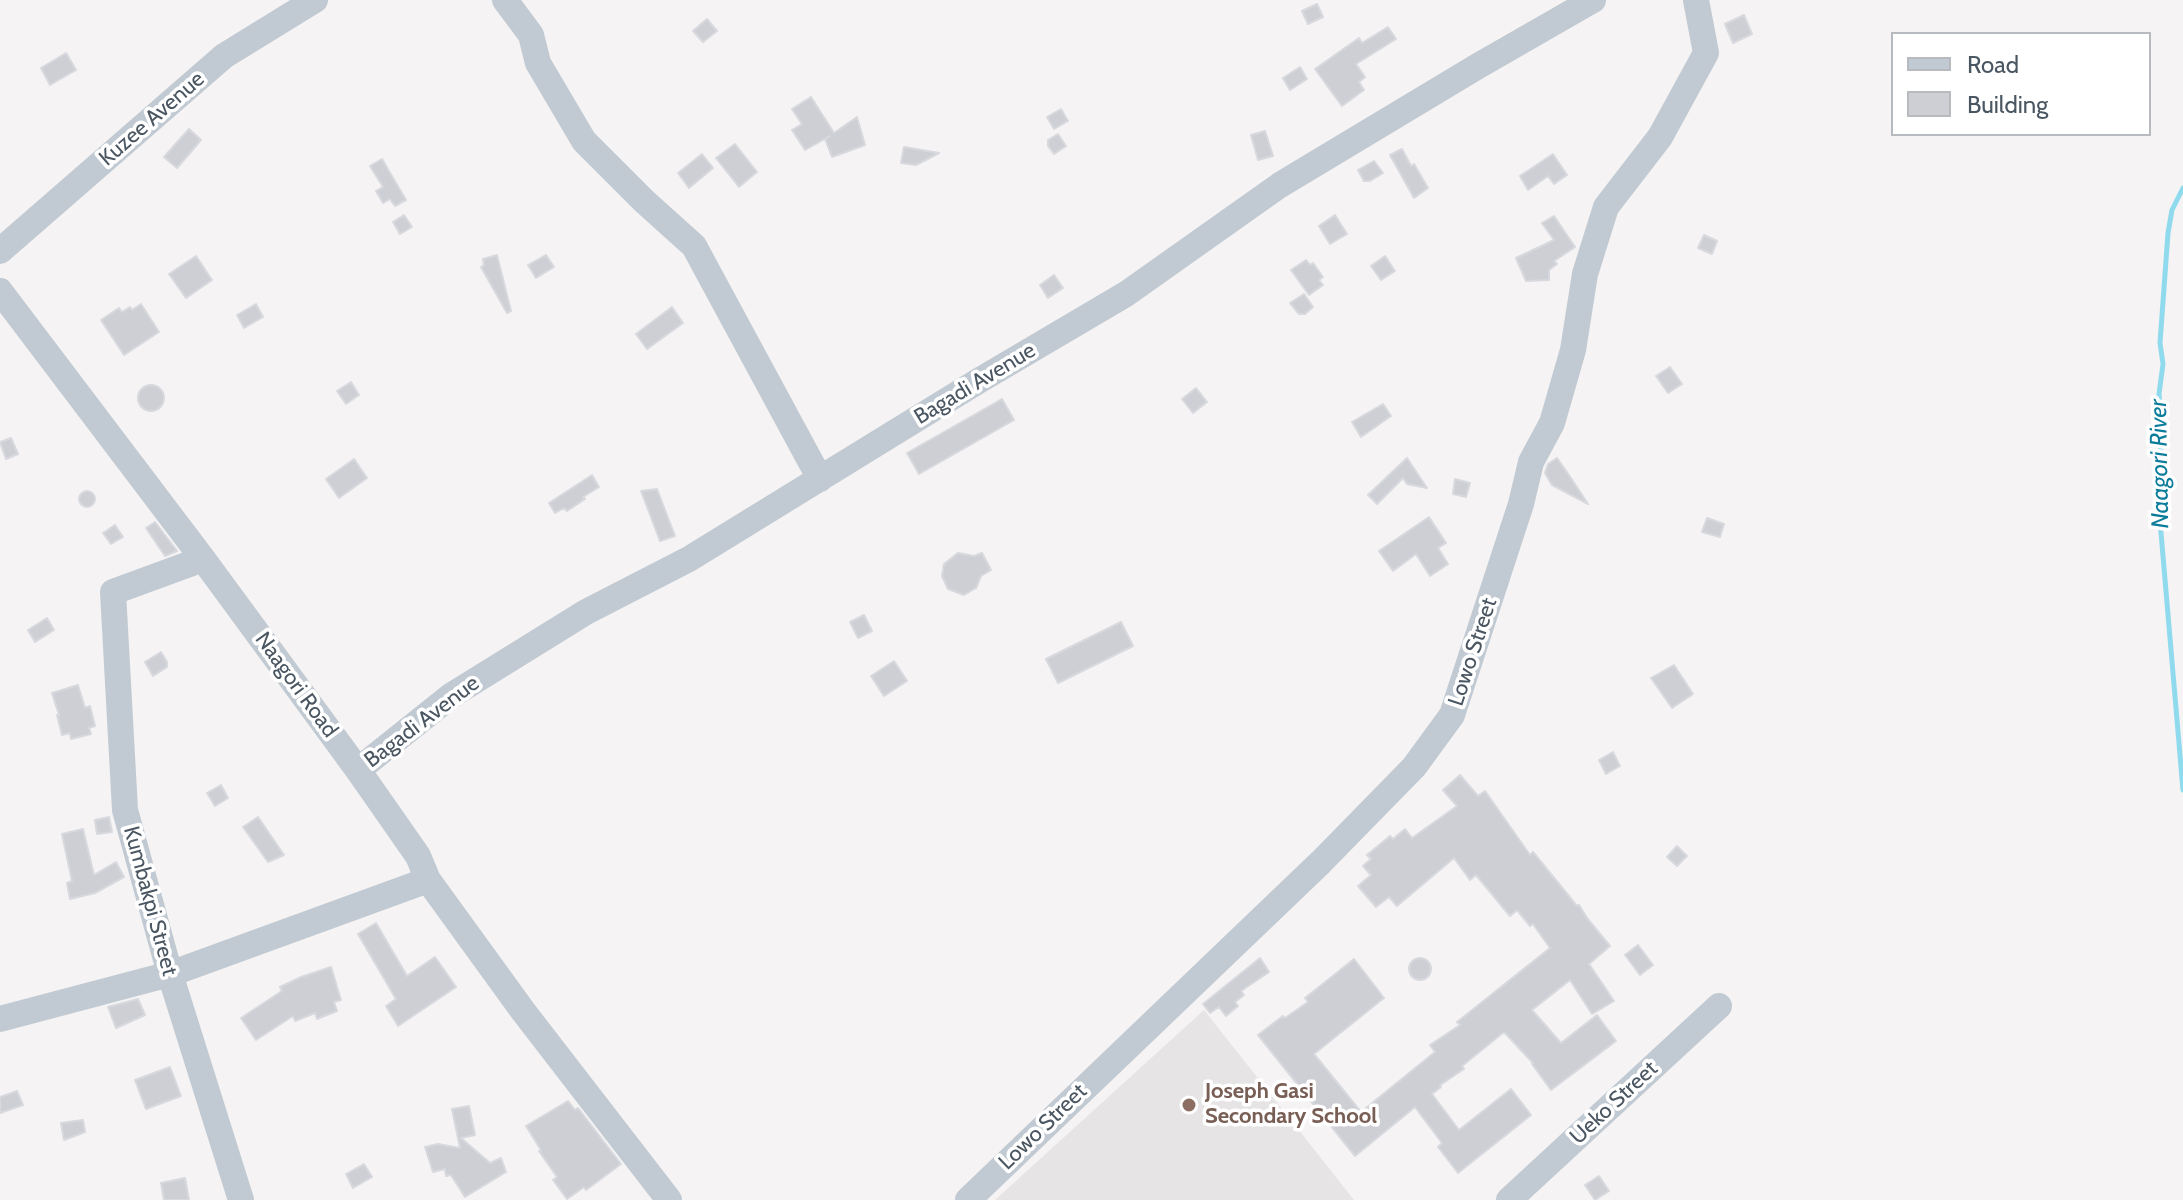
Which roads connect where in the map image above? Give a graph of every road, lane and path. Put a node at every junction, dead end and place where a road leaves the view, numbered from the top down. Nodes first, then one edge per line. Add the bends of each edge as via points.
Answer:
1 (315, 0) edge
2 (505, 0) edge
3 (1593, 0) edge
4 (1696, 0) edge
5 (0, 251) edge
6 (0, 291) edge
7 (820, 479) junction
8 (203, 559) junction
9 (358, 770) junction
10 (428, 880) junction
11 (170, 974) junction
12 (1719, 1006) dead end
13 (0, 1019) edge
14 (241, 1200) edge
15 (669, 1200) edge
16 (968, 1200) edge
17 (1509, 1200) edge

1 - 5 street, Kuzee Avenue via 224,56
2 - 7 street via 531,35 538,63 584,141 694,246
3 - 7 street, Bagadi Avenue via 1280,185 1126,294
4 - 16 street, Lowo Street via 1706,53 1660,137 1606,207 1585,274 1573,350 1552,423 1531,462 1452,715 1414,767 1321,862
6 - 8 street, Naagori Road
7 - 9 street, Bagadi Avenue via 452,695
8 - 9 street, Naagori Road
8 - 11 street, Kumbakpi Street via 113,592 125,810
9 - 10 street, Naagori Road via 418,856
10 - 11 street
10 - 15 street, Naagori Road
11 - 13 street
11 - 14 street, Kumbakpi Street
12 - 17 street, Ueko Street

